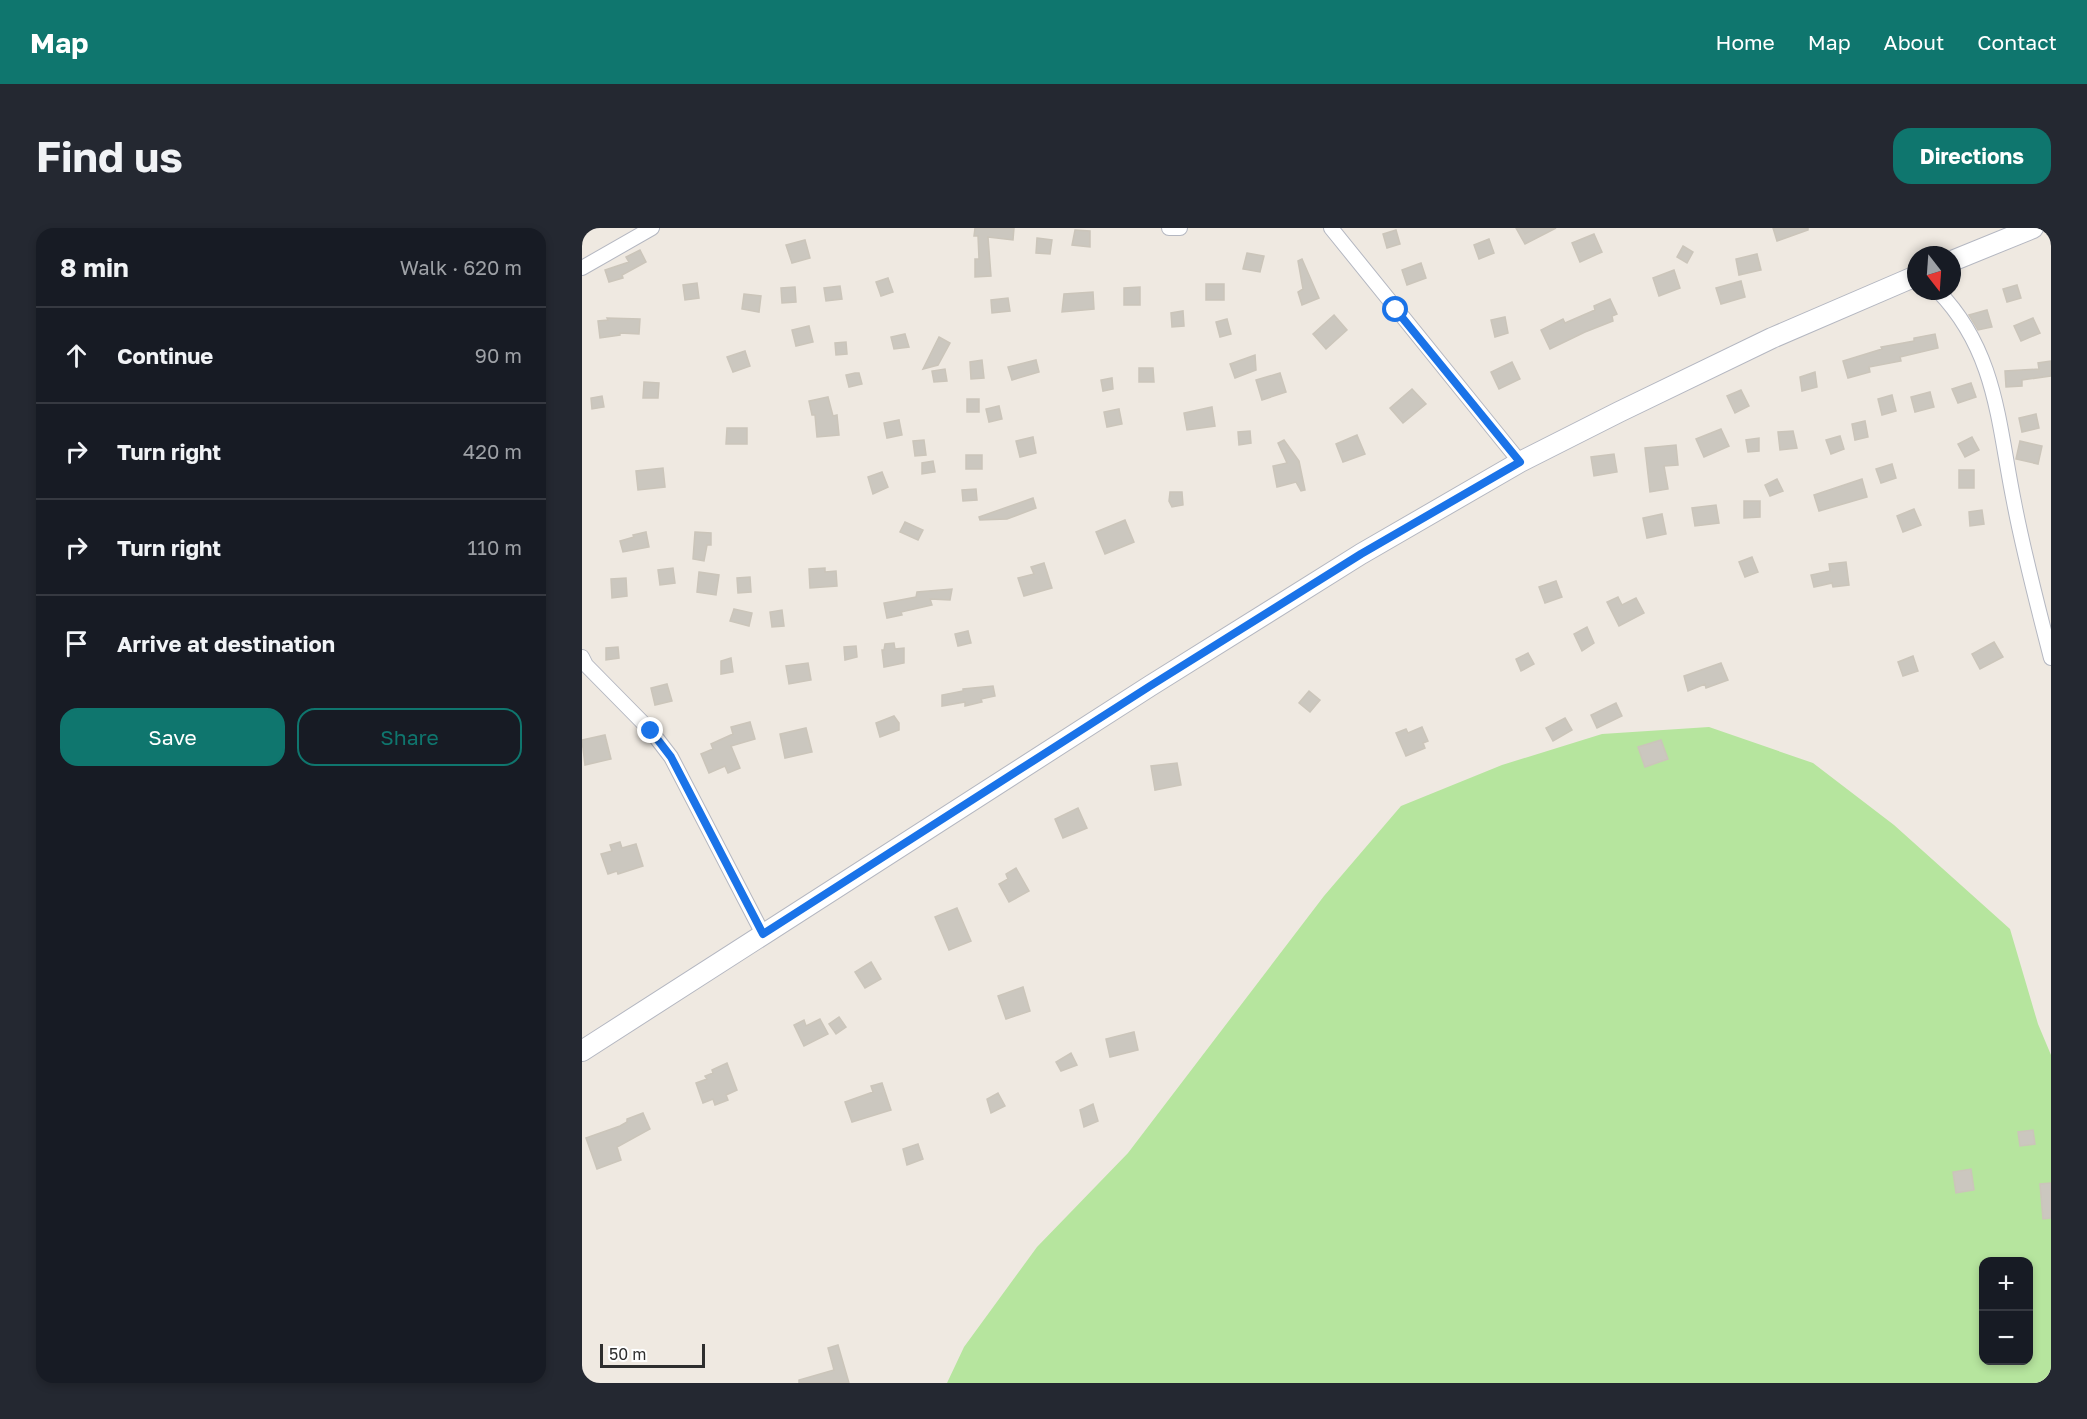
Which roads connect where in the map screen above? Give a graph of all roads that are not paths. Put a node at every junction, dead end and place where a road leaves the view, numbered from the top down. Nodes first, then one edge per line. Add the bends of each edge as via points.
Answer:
1 (652, 228) edge
2 (1169, 228) edge
3 (1180, 228) edge
4 (1331, 228) edge
5 (2032, 228) edge
6 (1961, 257) edge
7 (582, 267) edge
8 (1907, 280) edge
9 (1947, 300) edge
10 (1520, 462) junction
11 (582, 657) edge
12 (2051, 658) edge
13 (763, 934) junction
14 (582, 1051) edge

1 - 7 street
2 - 3 street
4 - 10 street
5 - 6 main road
8 - 10 main road via 1772,338
9 - 12 street via 1973,338 1992,384 2014,502
10 - 13 main road via 1150,686
11 - 13 street via 671,757
13 - 14 main road

